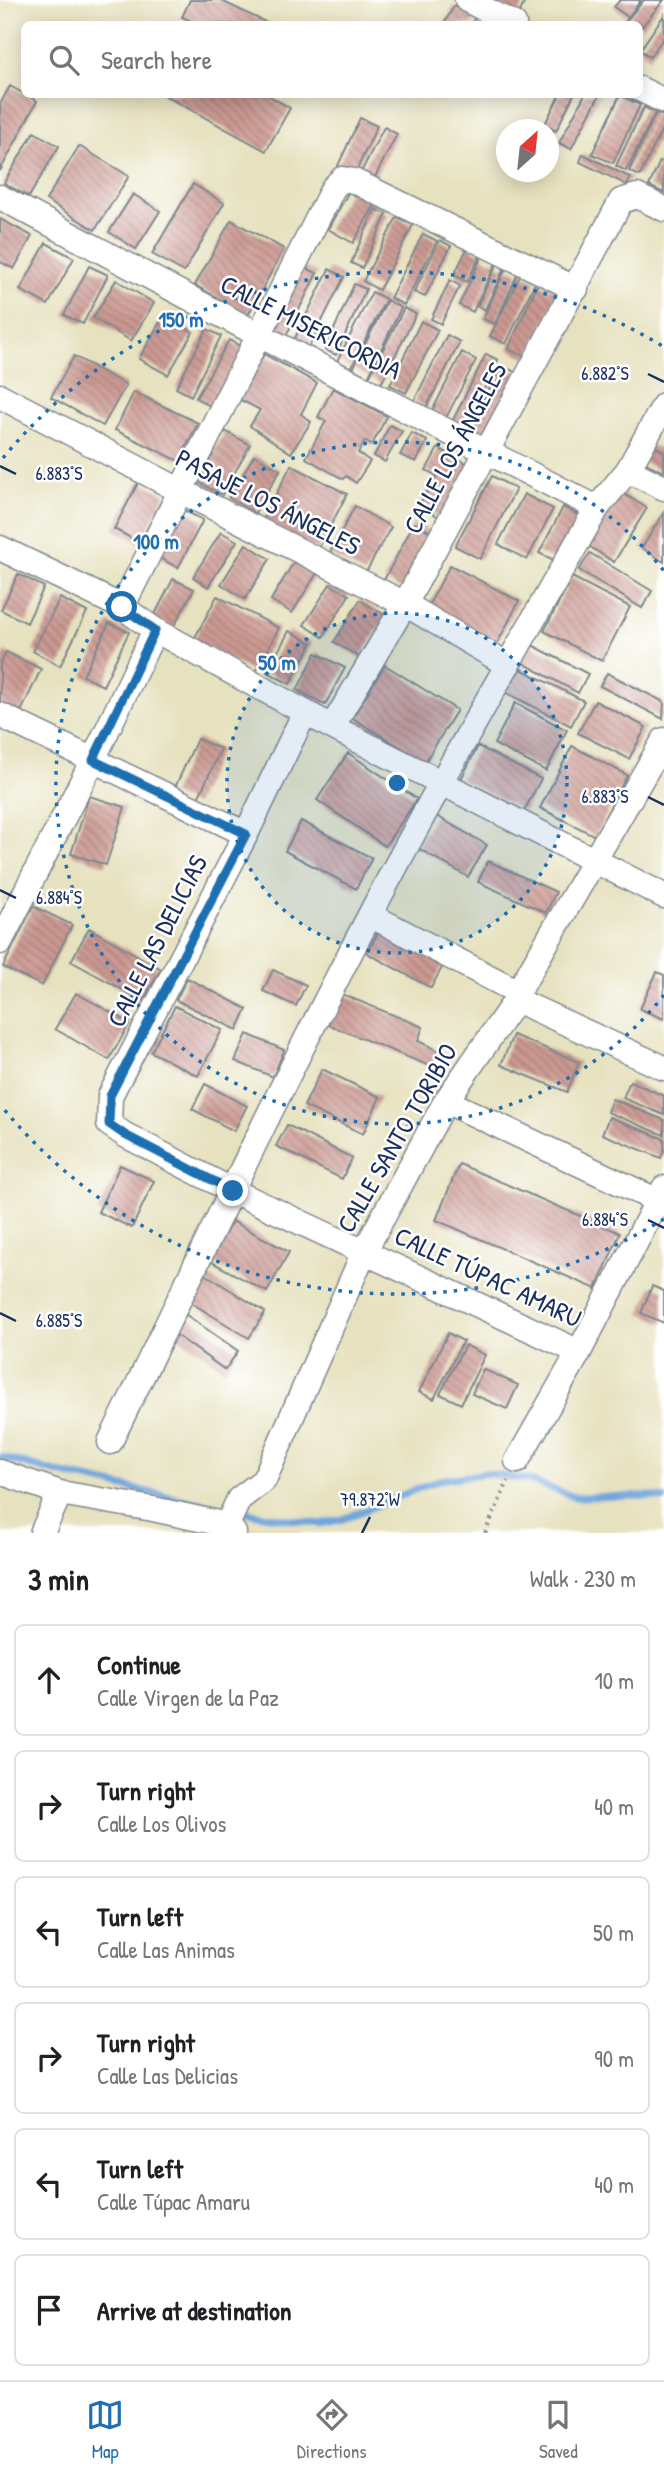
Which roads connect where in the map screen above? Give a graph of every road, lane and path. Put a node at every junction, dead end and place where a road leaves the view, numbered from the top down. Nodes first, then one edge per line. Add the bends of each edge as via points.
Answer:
1 (467, 0) edge
2 (508, 21) edge
3 (643, 91) edge
4 (664, 101) edge
5 (0, 197) edge
6 (664, 209) edge
7 (576, 289) junction
8 (259, 335) junction
9 (0, 396) edge
10 (664, 405) edge
11 (486, 450) junction
12 (628, 470) junction
13 (664, 488) edge
14 (181, 491) junction
15 (597, 508) junction
16 (0, 548) edge
17 (405, 604) junction
18 (122, 607) junction
19 (155, 630) junction
20 (508, 665) junction
21 (305, 712) junction
22 (0, 715) edge
23 (332, 727) junction
24 (664, 740) edge
25 (93, 760) junction
26 (440, 783) junction
27 (246, 834) junction
28 (594, 861) junction
29 (664, 896) edge
30 (370, 915) junction
31 (0, 942) edge
32 (517, 996) junction
33 (664, 1068) edge
34 (446, 1101) junction
35 (109, 1124) joint
36 (233, 1191) junction
37 (661, 1195) edge
38 (364, 1252) junction
39 (579, 1352) junction
40 (110, 1442) dead end
41 (517, 1461) dead end
42 (0, 1472) edge
43 (503, 1490) dead end
44 (60, 1493) junction
45 (233, 1519) edge
46 (41, 1533) edge
47 (485, 1533) edge

1 - 2 street
3 - 4 street
5 - 8 street, CALLE MISERICORDIA
6 - 7 street, CALLE LOS ÁNGELES via 637,196 621,201
7 - 8 street via 354,181 342,180 333,188
7 - 11 street, CALLE LOS ÁNGELES
8 - 11 street, CALLE MISERICORDIA
8 - 14 street
9 - 14 street, PASAJE LOS ÁNGELES
10 - 12 street
11 - 15 street, CALLE MISERICORDIA
11 - 17 street, CALLE LOS ÁNGELES
12 - 13 street
12 - 15 street
14 - 17 street, PASAJE LOS ÁNGELES
14 - 18 street
15 - 20 street
16 - 18 street
17 - 20 street, PASAJE LOS ÁNGELES
17 - 23 street, CALLE LOS ÁNGELES
18 - 19 street
19 - 21 street
19 - 25 street
20 - 26 street
21 - 23 street
21 - 27 street, CALLE LAS DELICIAS
22 - 25 street
23 - 26 street
24 - 28 street, CALLE SANTO TORIBIO
25 - 27 street
25 - 31 street
26 - 28 street
26 - 30 street
27 - 35 street, CALLE LAS DELICIAS via 110,1096
28 - 29 street
28 - 32 street, CALLE SANTO TORIBIO
30 - 32 street
30 - 36 street
32 - 33 street
32 - 34 street, CALLE SANTO TORIBIO
34 - 37 street
34 - 38 street, CALLE SANTO TORIBIO
35 - 36 street, CALLE TÚPAC AMARU
36 - 38 street, CALLE TÚPAC AMARU
36 - 40 street
37 - 39 street
38 - 39 street, CALLE TÚPAC AMARU
38 - 45 street, CALLE SANTO TORIBIO via 264,1480
39 - 41 street
42 - 44 street
43 - 47 path
44 - 45 street
44 - 46 street

